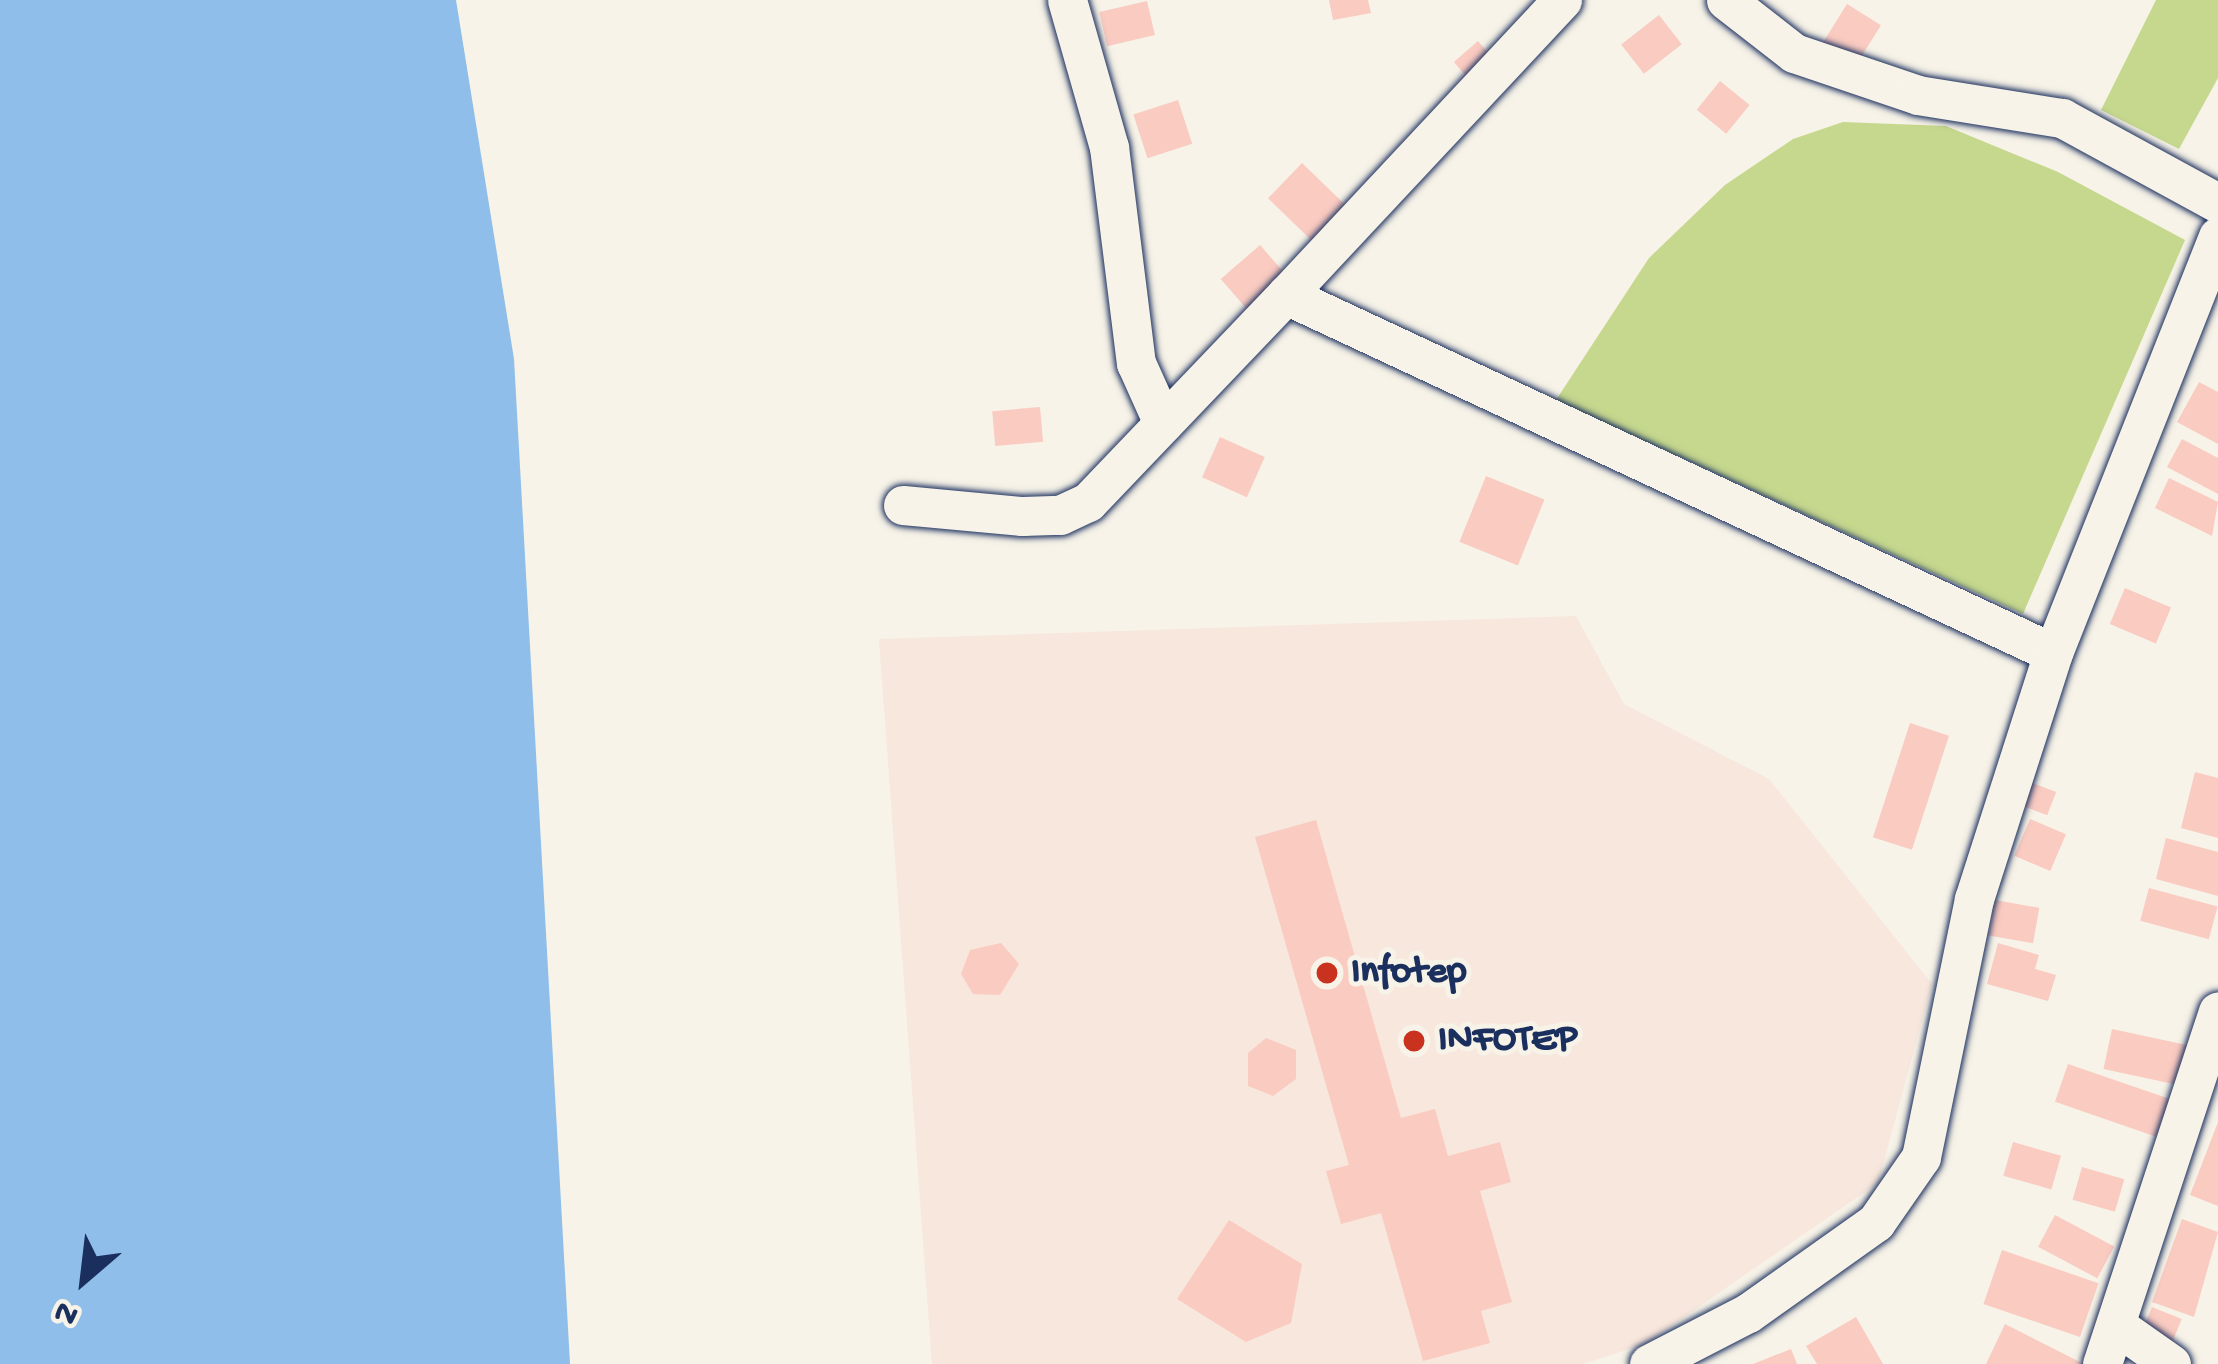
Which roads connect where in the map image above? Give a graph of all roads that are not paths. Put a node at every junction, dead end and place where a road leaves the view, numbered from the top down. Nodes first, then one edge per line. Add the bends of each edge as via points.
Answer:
1 (1067, 0) edge
2 (1562, 0) edge
3 (1726, 0) edge
4 (2218, 203) edge
5 (2218, 237) edge
6 (1286, 295) junction
7 (1163, 423) junction
8 (903, 506) dead end
9 (2053, 653) junction
10 (2218, 1012) edge
11 (2116, 1326) junction
12 (1648, 1364) edge
13 (2102, 1364) edge
14 (2171, 1364) edge

1 - 7 street via 1109,147 1136,363
2 - 6 street
3 - 4 street via 1794,53 1918,95 2062,118
5 - 9 street
6 - 7 street
6 - 9 street
7 - 8 street via 1088,502 1060,514
9 - 12 street via 1974,899 1921,1157 1876,1222 1748,1313
10 - 11 street
11 - 13 street
11 - 14 street

